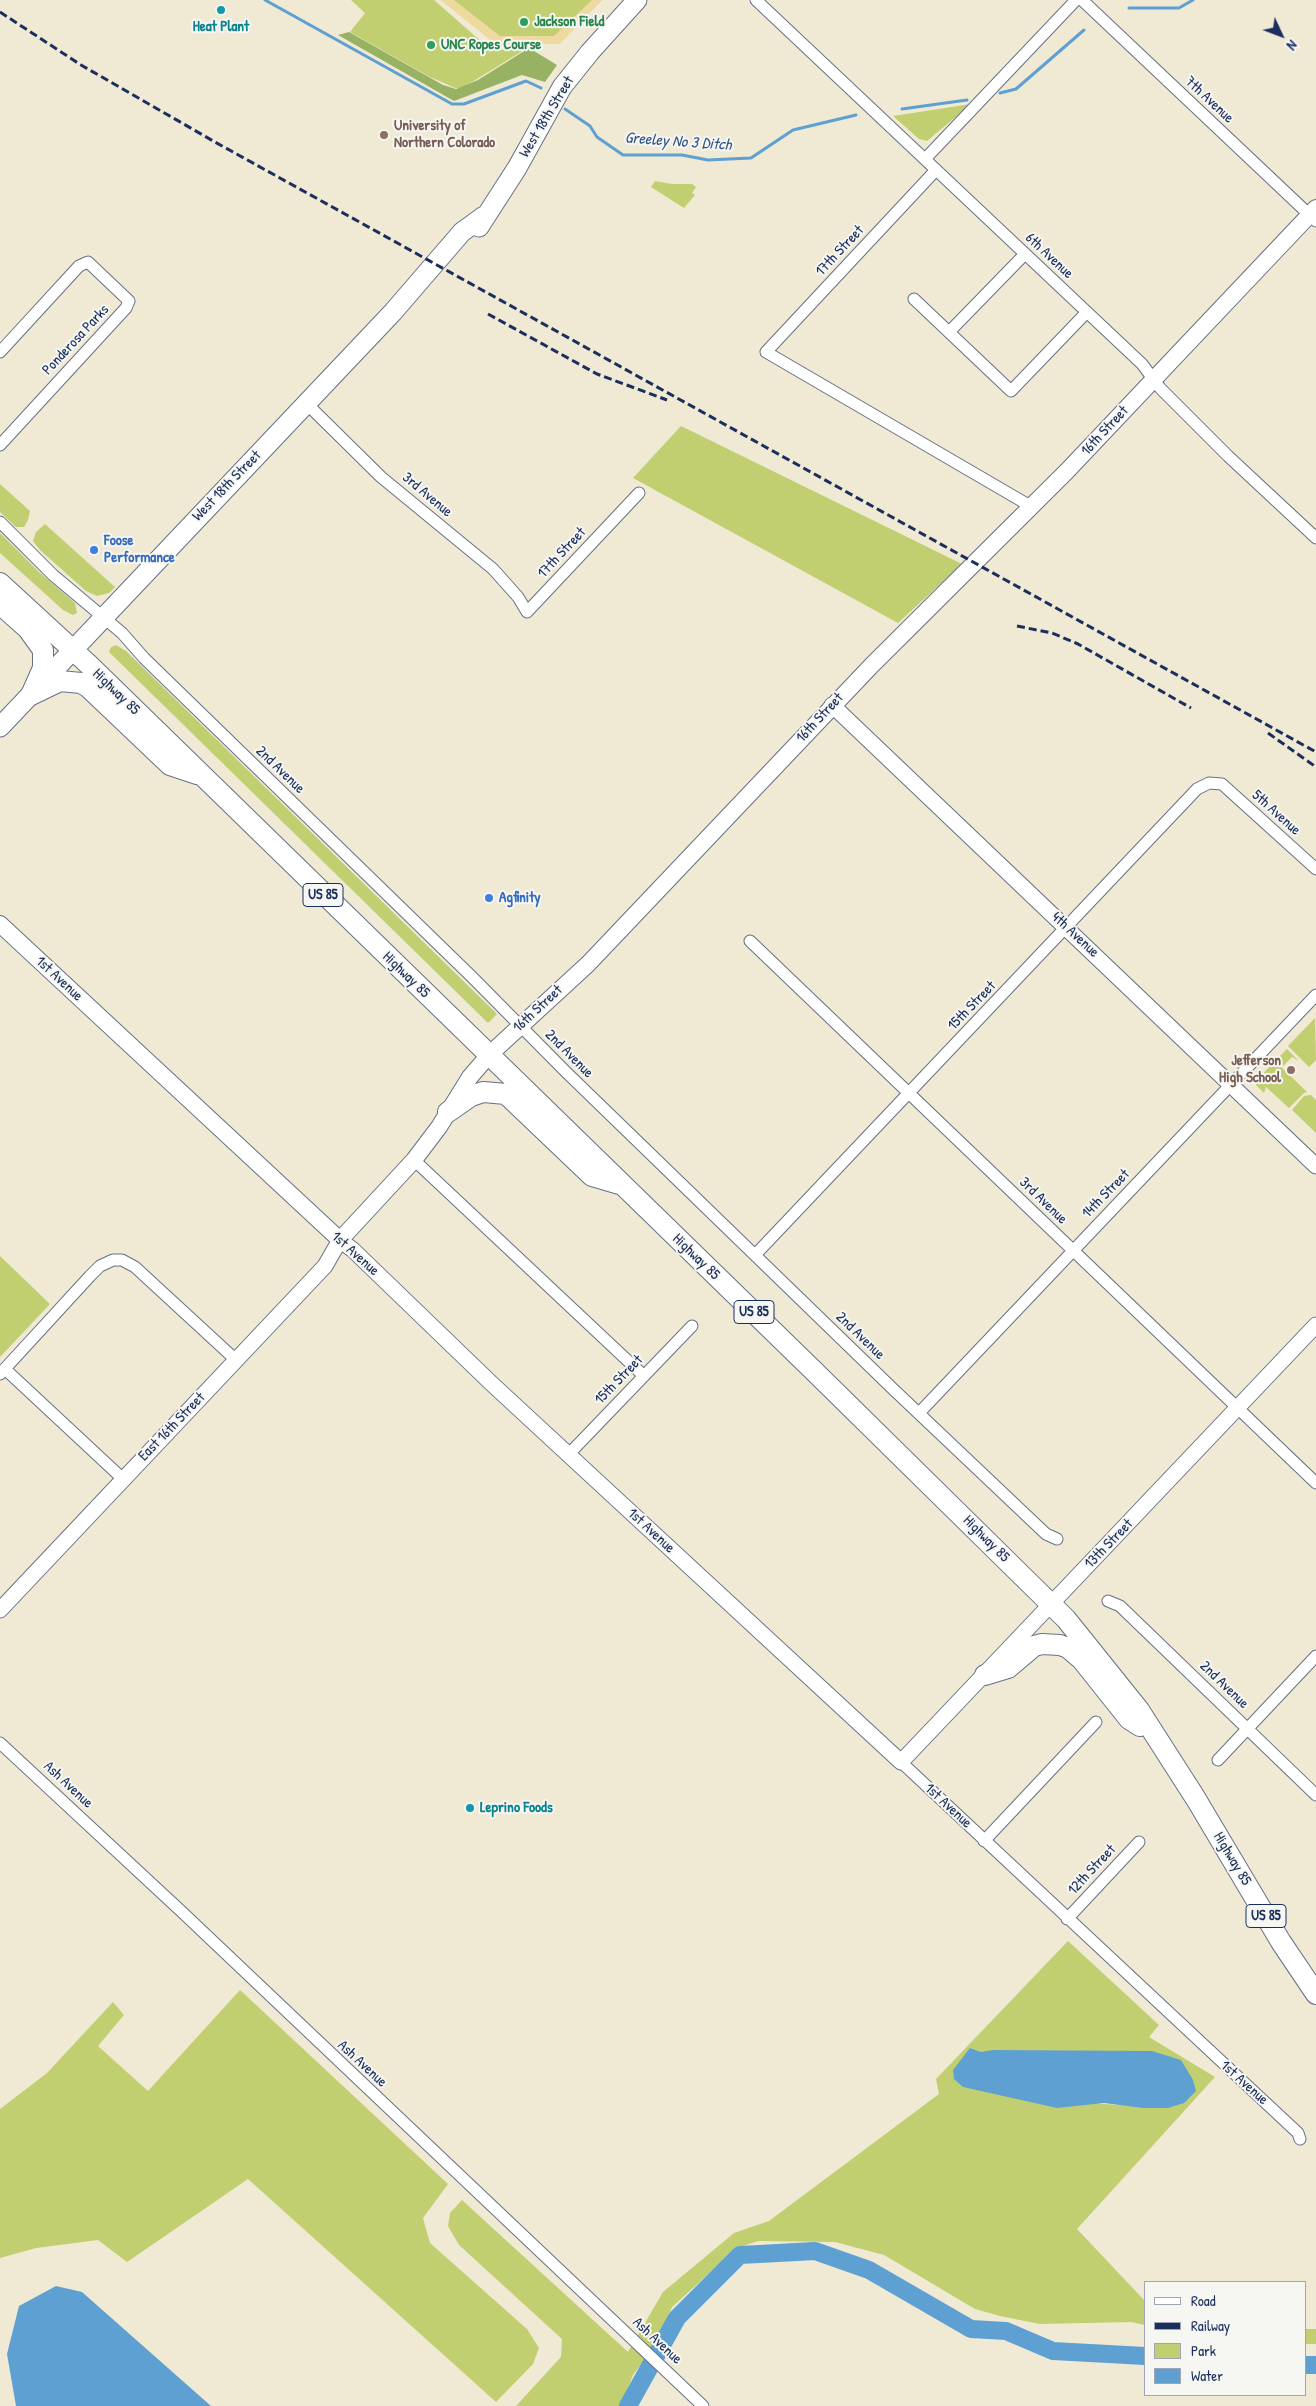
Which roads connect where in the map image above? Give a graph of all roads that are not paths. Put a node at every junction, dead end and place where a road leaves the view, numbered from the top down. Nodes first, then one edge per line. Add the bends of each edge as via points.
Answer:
1 (638, 0) edge
2 (756, 0) edge
3 (1076, 0) edge
4 (1082, 0) edge
5 (925, 159) junction
6 (936, 170) junction
7 (1314, 215) edge
8 (1025, 254) junction
9 (914, 299) dead end
10 (1087, 312) junction
11 (949, 332) junction
12 (0, 352) edge
13 (1153, 380) junction
14 (306, 403) junction
15 (0, 445) edge
16 (639, 493) dead end
17 (1032, 507) junction
18 (0, 522) edge
19 (1316, 538) edge
20 (0, 583) edge
21 (0, 604) edge
22 (527, 612) joint
23 (103, 618) junction
24 (74, 651) junction
25 (31, 695) junction
26 (832, 705) junction
27 (0, 727) edge
28 (200, 774) junction
29 (1214, 783) joint
30 (1316, 869) edge
31 (0, 924) edge
32 (1067, 927) junction
33 (750, 941) dead end
34 (1316, 995) edge
35 (519, 1026) junction
36 (489, 1055) junction
37 (1232, 1084) junction
38 (909, 1094) junction
39 (448, 1112) junction
40 (414, 1160) junction
41 (1316, 1166) edge
42 (622, 1185) junction
43 (340, 1240) junction
44 (1073, 1250) junction
45 (755, 1256) junction
46 (1316, 1325) edge
47 (692, 1326) dead end
48 (237, 1361) junction
49 (2, 1371) edge
50 (644, 1376) junction
51 (1237, 1408) junction
52 (919, 1413) junction
53 (568, 1455) junction
54 (122, 1478) junction
55 (1316, 1483) edge
56 (1057, 1539) dead end
57 (1108, 1601) dead end
58 (1052, 1604) junction
59 (0, 1610) edge
60 (1316, 1656) edge
61 (985, 1675) junction
62 (1096, 1722) dead end
63 (1248, 1728) junction
64 (1158, 1739) junction
65 (0, 1743) edge
66 (1218, 1760) dead end
67 (901, 1762) junction
68 (1316, 1794) edge
69 (984, 1841) junction
70 (1139, 1842) dead end
71 (1067, 1919) junction
72 (1316, 1994) edge
73 (1300, 2139) dead end
74 (703, 2406) edge

1 - 14 main road, West 18th Street via 562,87 517,168 484,216 473,240 419,294 393,312
2 - 5 street, 6th Avenue
3 - 5 street
4 - 7 street, 7th Avenue
5 - 6 street, 6th Avenue
6 - 8 street, 6th Avenue
6 - 17 street, 17th Street via 766,352
7 - 13 main road, 16th Street
8 - 10 street, 6th Avenue
8 - 11 street
9 - 11 street
10 - 11 street via 1011,391
10 - 13 street, 6th Avenue via 1142,364
12 - 15 street, Ponderosa Parks via 79,266 88,262 129,301
13 - 17 main road, 16th Street
13 - 19 street, 6th Avenue
14 - 22 street, 3rd Avenue via 381,476 493,569
14 - 23 main road, West 18th Street
16 - 22 street, 17th Street
17 - 26 main road, 16th Street
18 - 23 street, 2nd Avenue via 53,576
20 - 24 highway, Highway 85 / US 85
21 - 25 highway via 28,629 43,650 43,668
23 - 24 main road, West 18th Street
23 - 35 street, 2nd Avenue
24 - 25 main road, West 18th Street
24 - 28 highway, Highway 85 / US 85
25 - 27 main road, West 18th Street
25 - 28 highway via 60,681 80,683 170,765
26 - 32 street, 4th Avenue
26 - 35 main road, 16th Street via 588,964
28 - 36 highway, Highway 85 / US 85
29 - 30 street, 5th Avenue via 1222,784
29 - 32 street, 15th Street via 1197,790
31 - 43 main road, 1st Avenue
32 - 37 street, 4th Avenue
32 - 38 street, 15th Street
33 - 38 street, 3rd Avenue
34 - 37 street, 14th Street
35 - 36 main road, 16th Street
35 - 45 street, 2nd Avenue
36 - 39 main road, 16th Street via 470,1077
36 - 42 highway, Highway 85 / US 85
37 - 41 street, 4th Avenue
37 - 44 street, 14th Street
38 - 44 street, 3rd Avenue
38 - 45 street, 15th Street
39 - 40 main road, 16th Street
39 - 42 highway via 483,1092 506,1094 592,1176
40 - 43 main road, 16th Street
40 - 50 street
42 - 58 highway, Highway 85 / US 85
43 - 48 street, East 16th Street via 325,1266
43 - 53 street, 1st Avenue
44 - 51 street, 3rd Avenue
44 - 52 street, 14th Street
45 - 52 street, 2nd Avenue
46 - 51 street, 13th Street
47 - 50 street, 15th Street
48 - 49 street via 135,1267 122,1260 113,1260 90,1276
48 - 54 street, East 16th Street
49 - 54 street
50 - 53 street, 15th Street
51 - 55 street, 3rd Avenue
51 - 58 street, 13th Street
52 - 56 street, 2nd Avenue via 1046,1534
53 - 67 street, 1st Avenue
54 - 59 street, East 16th Street
57 - 63 street, 2nd Avenue via 1120,1606
58 - 61 street, 13th Street
58 - 64 highway, Highway 85 / US 85 via 1117,1680
60 - 63 street
61 - 64 highway via 1008,1668 1034,1646 1060,1645 1082,1660 1129,1719
61 - 67 street, 13th Street
62 - 69 street
63 - 66 street
63 - 68 street, 2nd Avenue
64 - 72 highway, Highway 85 / US 85
65 - 74 street, Ash Avenue
67 - 69 street, 1st Avenue
69 - 71 street, 1st Avenue
70 - 71 street, 12th Street
71 - 73 street, 1st Avenue via 1298,2133

